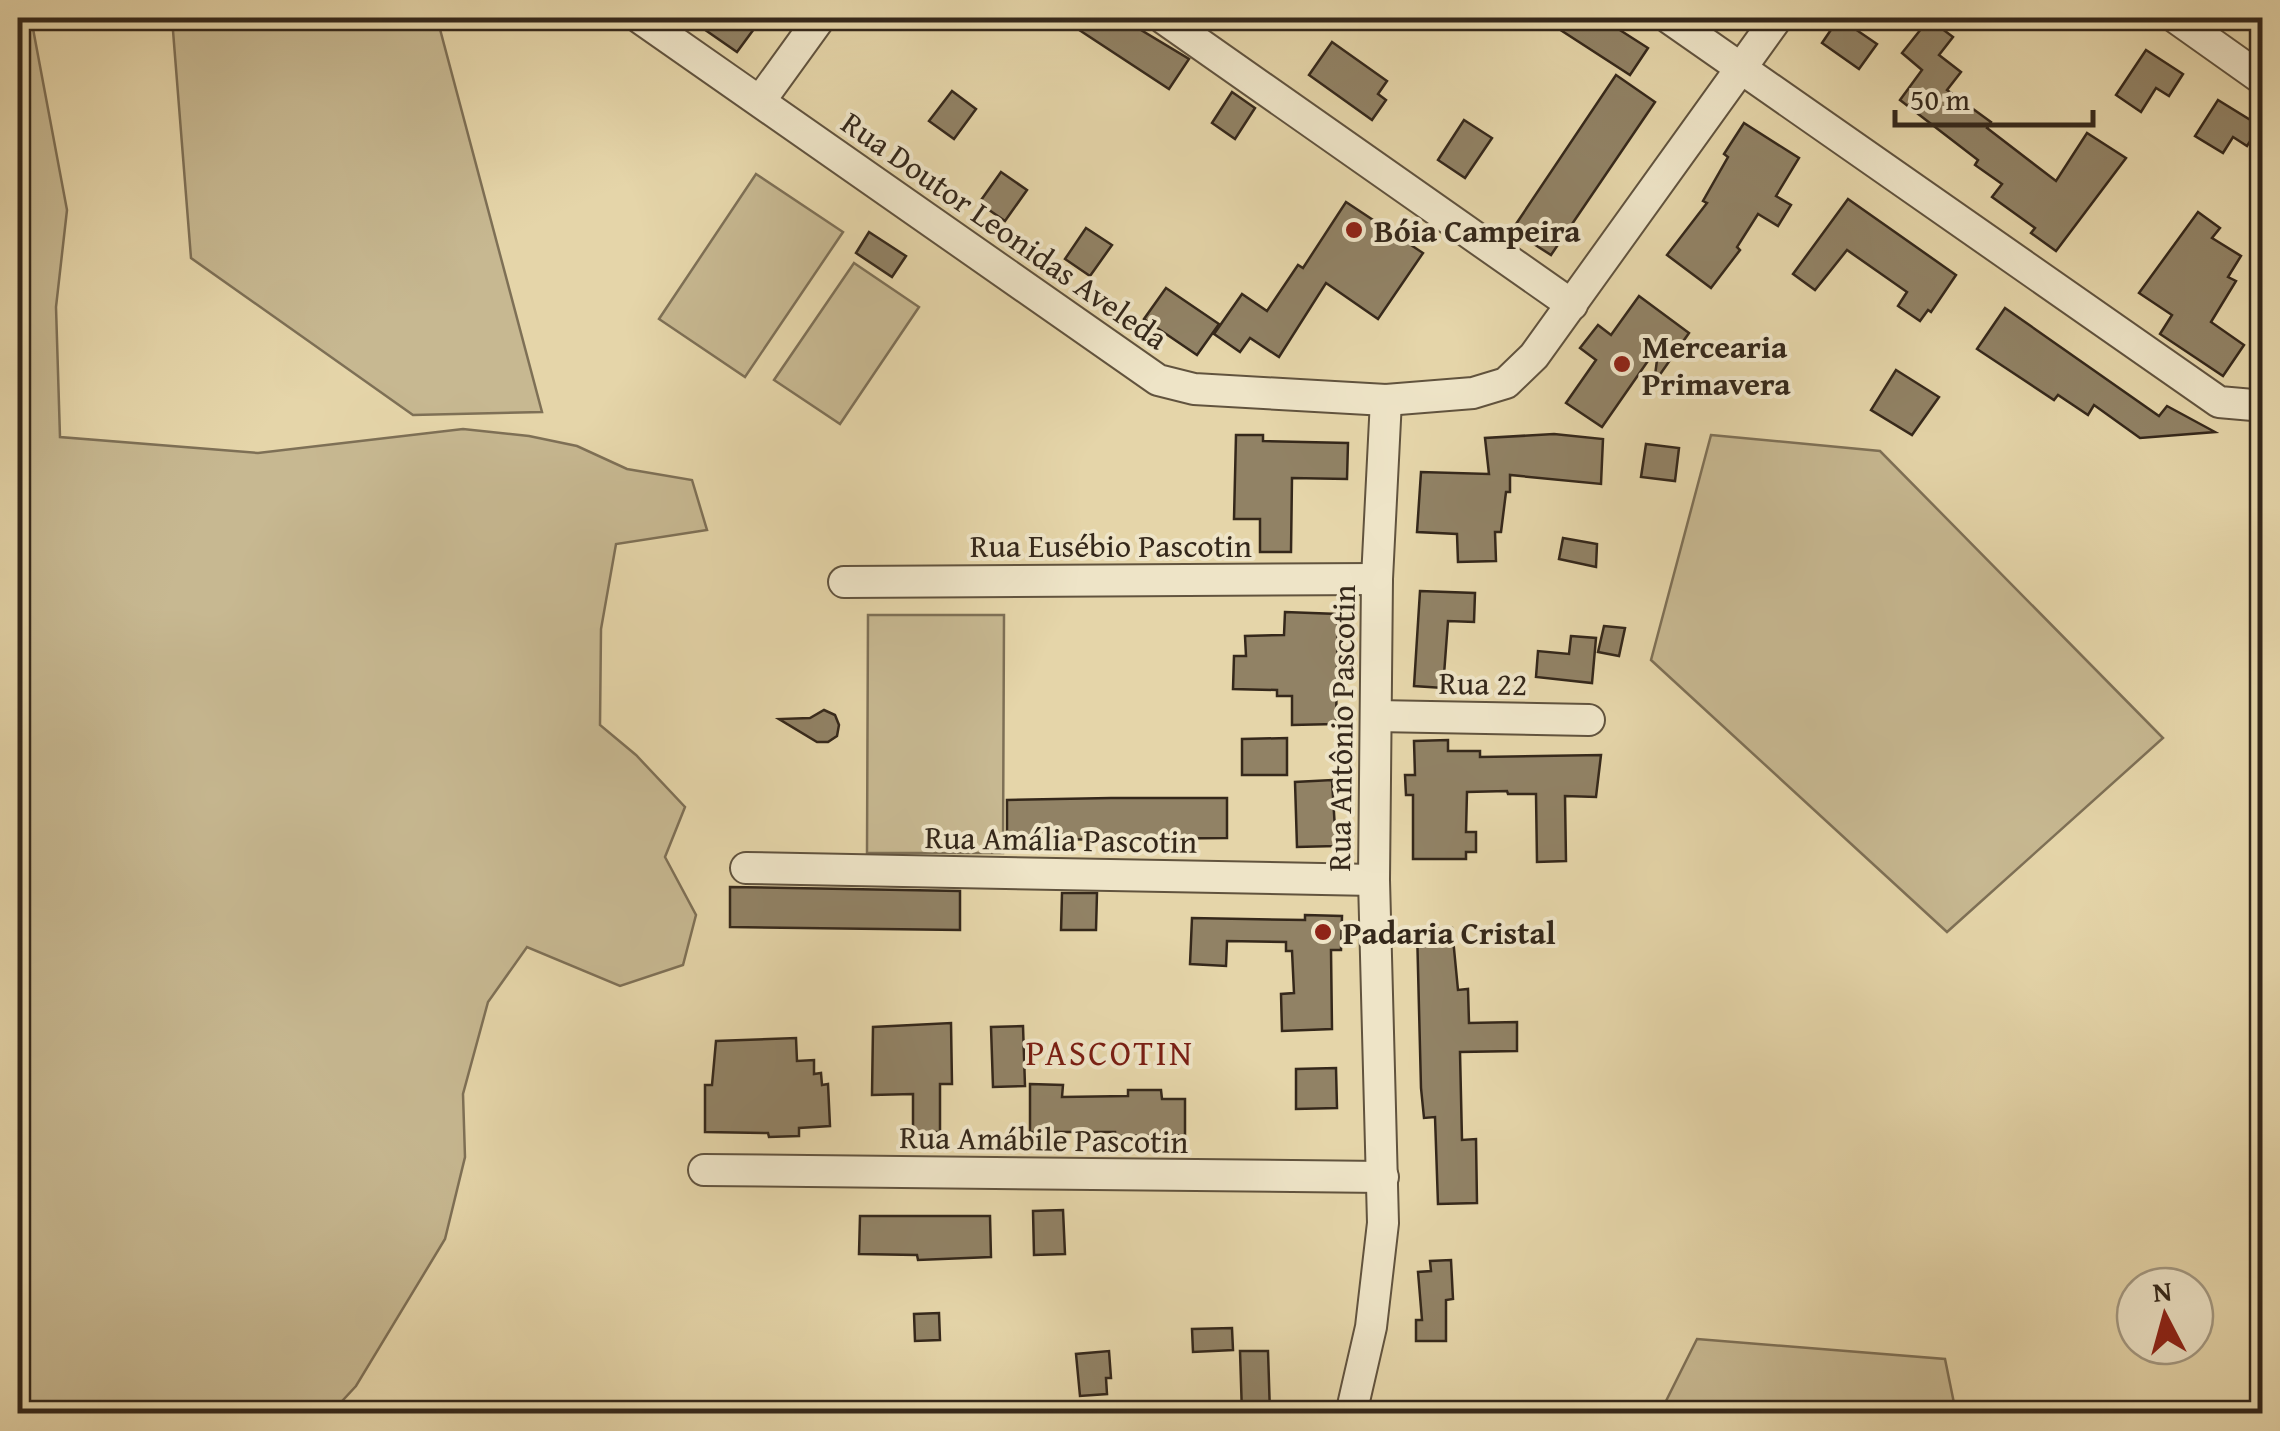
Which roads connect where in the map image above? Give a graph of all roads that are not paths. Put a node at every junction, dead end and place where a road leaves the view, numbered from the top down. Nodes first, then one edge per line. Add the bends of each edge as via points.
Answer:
1 (640, 18) edge
2 (820, 18) edge
3 (1163, 18) edge
4 (1668, 18) edge
5 (1777, 18) edge
6 (2176, 18) edge
7 (1740, 68) junction
8 (2262, 79) edge
9 (760, 101) junction
10 (1572, 305) junction
11 (1386, 400) junction
12 (2262, 400) edge
13 (1377, 579) junction
14 (844, 582) dead end
15 (1376, 716) junction
16 (1590, 720) dead end
17 (746, 868) dead end
18 (1374, 880) junction
19 (704, 1170) dead end
20 (1383, 1177) junction
21 (1351, 1414) edge

1 - 9 street, Rua Doutor Leonidas Aveleda
2 - 9 street
3 - 10 street
4 - 7 street
5 - 7 street, Rua Doutor Leonidas Aveleda
6 - 8 street
7 - 10 street, Rua Doutor Leonidas Aveleda
7 - 12 street via 2220,402
9 - 11 street, Rua Doutor Leonidas Aveleda via 1158,380 1194,389
10 - 11 street, Rua Doutor Leonidas Aveleda via 1506,383 1472,393
11 - 13 street, Rua Antônio Pascotin
13 - 14 street, Rua Eusébio Pascotin
13 - 15 street, Rua Antônio Pascotin
15 - 16 street, Rua 22
15 - 18 street, Rua Antônio Pascotin
17 - 18 street, Rua Amália Pascotin
18 - 20 street, Rua Antônio Pascotin
19 - 20 street, Rua Amábile Pascotin
20 - 21 street, Rua Antônio Pascotin via 1370,1327

